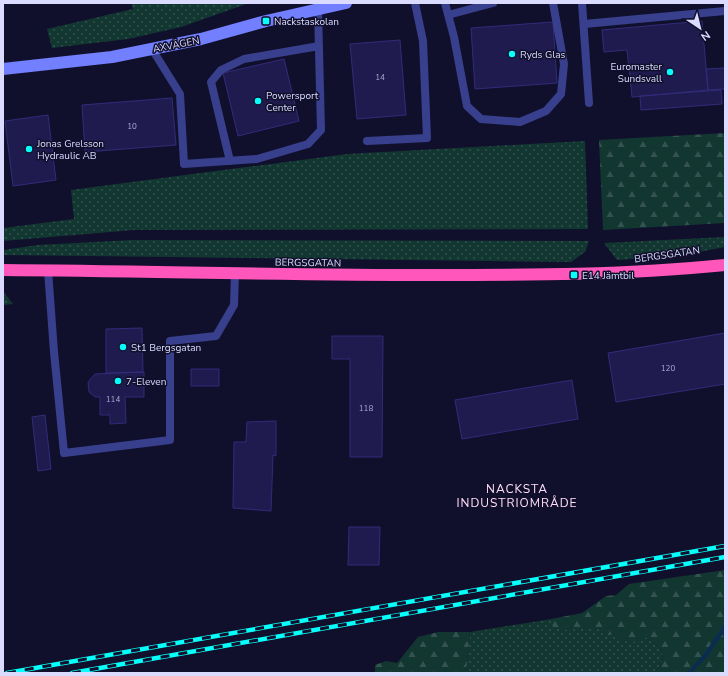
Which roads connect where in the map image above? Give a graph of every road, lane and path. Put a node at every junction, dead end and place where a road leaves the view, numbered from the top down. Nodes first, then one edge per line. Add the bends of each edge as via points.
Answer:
1 (346, 3) edge
2 (415, 3) edge
3 (445, 3) edge
4 (493, 3) edge
5 (554, 3) edge
6 (582, 3) edge
7 (318, 9) junction
8 (725, 11) edge
9 (448, 15) junction
10 (584, 24) junction
11 (319, 46) junction
12 (152, 48) junction
13 (3, 69) edge
14 (589, 103) dead end
15 (367, 141) dead end
16 (230, 161) junction
17 (725, 257) edge
18 (725, 265) edge
19 (3, 270) edge
20 (48, 270) junction
21 (235, 273) junction
22 (612, 273) junction

1 - 7 street, AXVÄGEN
2 - 15 lane via 424,41 427,138
3 - 9 lane
4 - 9 lane
5 - 9 lane via 564,64 561,94 546,111 520,122 481,119 467,106
6 - 10 lane
7 - 11 lane
7 - 12 street, AXVÄGEN via 201,39
8 - 10 lane
10 - 14 lane
11 - 16 lane via 321,130 308,144 257,159
11 - 16 lane via 244,59 221,70 211,82
12 - 13 street, AXVÄGEN via 112,56
12 - 16 lane via 180,94 184,164
17 - 22 highway, BERGSGATAN
18 - 22 highway, BERGSGATAN
19 - 20 highway, BERGSGATAN
20 - 21 highway, BERGSGATAN
20 - 21 lane via 64,453 170,440 170,341 216,336 234,305
21 - 22 highway, BERGSGATAN

